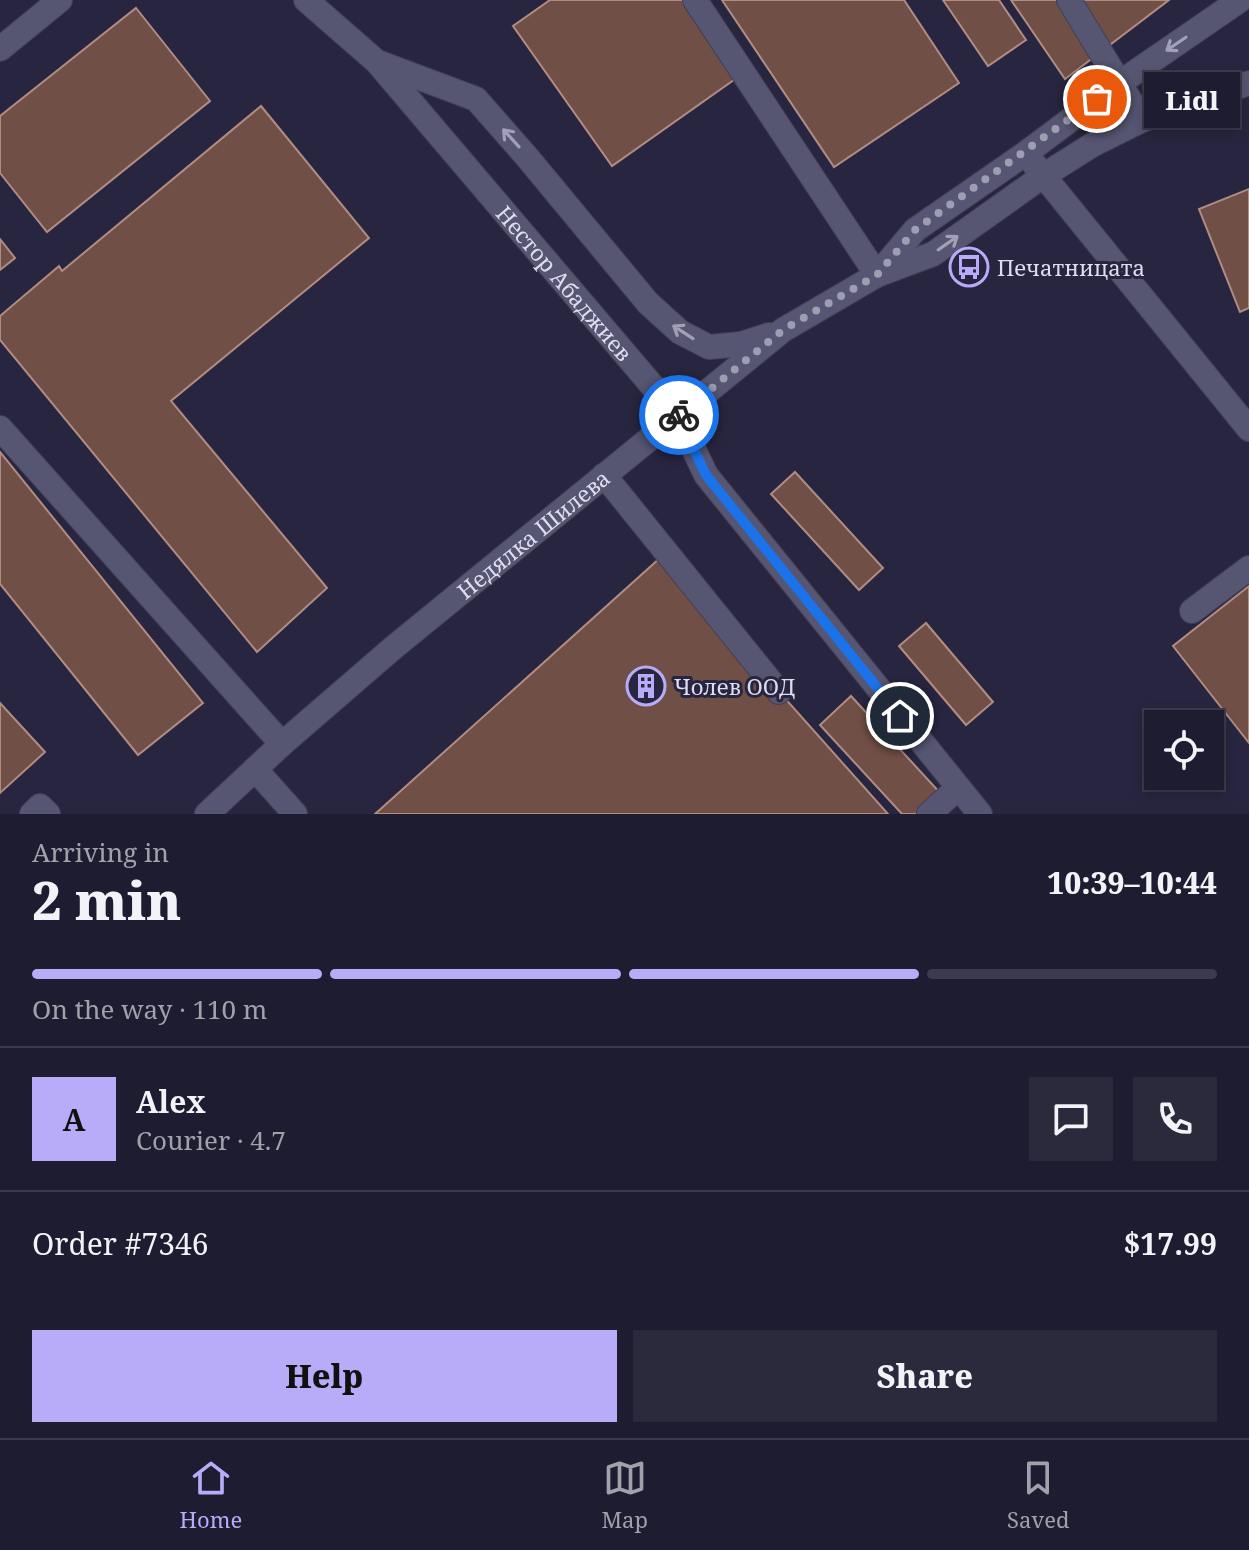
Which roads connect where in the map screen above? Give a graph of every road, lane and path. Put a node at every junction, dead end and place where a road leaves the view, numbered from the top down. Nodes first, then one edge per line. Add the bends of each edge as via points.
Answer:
1 (60, 0) edge
2 (306, 0) edge
3 (695, 0) edge
4 (1069, 0) edge
5 (1240, 0) edge
6 (0, 49) edge
7 (377, 62) junction
8 (1121, 82) junction
9 (1249, 83) edge
10 (1142, 120) junction
11 (1026, 153) junction
12 (1043, 176) junction
13 (877, 275) junction
14 (783, 330) junction
15 (678, 416) junction
16 (0, 428) edge
17 (1249, 429) edge
18 (604, 475) junction
19 (1249, 568) edge
20 (1192, 611) dead end
21 (779, 692) dead end
22 (282, 744) junction
23 (255, 769) junction
24 (958, 788) junction
25 (32, 814) edge
26 (48, 814) edge
27 (207, 814) edge
28 (295, 814) edge
29 (929, 814) edge
30 (980, 814) edge

1 - 6 street
2 - 7 street, Нестор Абаджиев
3 - 13 street
4 - 8 street
5 -> 8 street, Недялка Шилева
14 -> 7 street, Нестор Абаджиев via 741,344 709,347 680,332 648,303 476,99
7 - 15 street, Нестор Абаджиев
8 - 10 street
8 - 11 street, Недялка Шилева
9 - 10 street, Недялка Шилева
10 - 12 street, Недялка Шилева
11 - 12 street
11 - 13 street, Недялка Шилева via 915,230
13 -> 12 street, Недялка Шилева via 933,254
12 - 17 street
13 - 14 street, Недялка Шилева
14 - 15 street, Недялка Шилева
15 - 18 street, Недялка Шилева
15 - 24 street, Нестор Абаджиев via 706,475
16 - 22 street
18 - 21 street
18 - 22 street, Недялка Шилева
19 - 20 street
22 - 23 street, Недялка Шилева
23 - 27 street, Недялка Шилева
23 - 28 street
24 - 29 street
24 - 30 street, Нестор Абаджиев
25 - 26 street via 40,806

